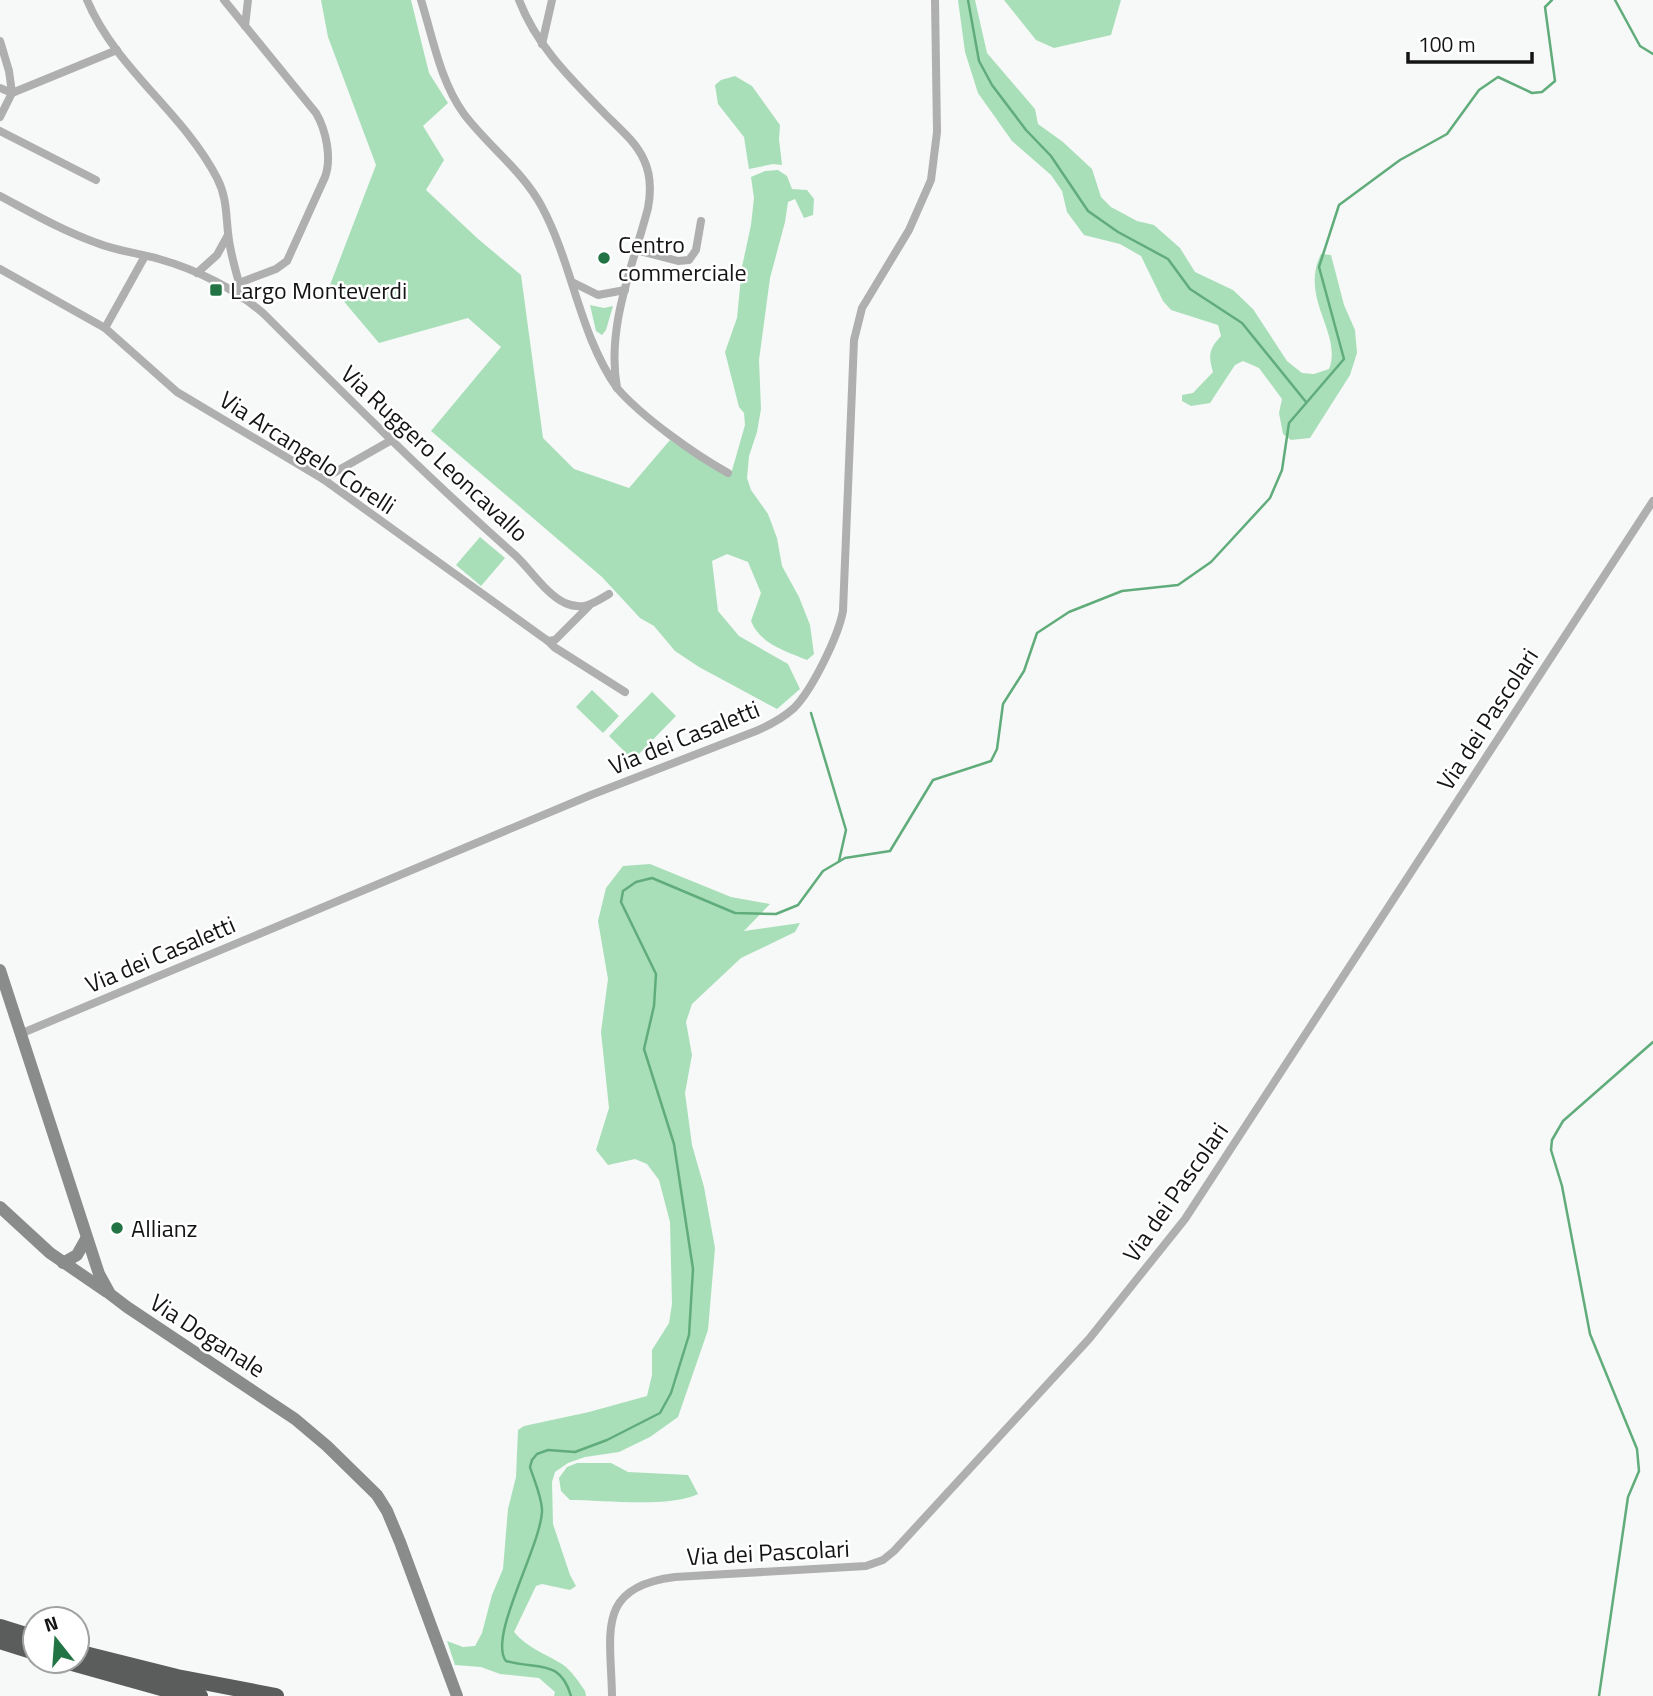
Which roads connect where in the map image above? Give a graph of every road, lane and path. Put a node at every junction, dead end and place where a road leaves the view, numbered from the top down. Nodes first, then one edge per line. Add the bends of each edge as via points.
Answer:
1 (87, 0) edge
2 (224, 0) edge
3 (248, 0) edge
4 (421, 0) edge
5 (519, 0) edge
6 (552, 0) edge
7 (935, 0) edge
8 (245, 26) junction
9 (0, 41) edge
10 (542, 44) junction
11 (117, 50) junction
12 (0, 88) edge
13 (12, 93) junction
14 (0, 117) edge
15 (0, 131) edge
16 (96, 180) dead end
17 (0, 196) edge
18 (701, 221) dead end
19 (228, 235) junction
20 (636, 250) junction
21 (145, 256) junction
22 (0, 269) edge
23 (197, 274) junction
24 (572, 282) junction
25 (239, 283) junction
26 (625, 290) junction
27 (243, 298) junction
28 (105, 328) junction
29 (617, 388) junction
30 (390, 441) junction
31 (728, 473) dead end
32 (323, 479) junction
33 (1653, 501) edge
34 (609, 594) dead end
35 (589, 606) junction
36 (548, 641) junction
37 (625, 692) dead end
38 (0, 970) edge
39 (20, 1034) junction
40 (0, 1207) edge
41 (86, 1239) junction
42 (63, 1263) junction
43 (99, 1274) junction
44 (84, 1278) junction
45 (110, 1294) junction
46 (0, 1627) edge
47 (21, 1634) edge
48 (0, 1641) edge
49 (21, 1648) edge
50 (91, 1655) edge
51 (91, 1668) edge
52 (200, 1696) edge
53 (276, 1696) edge
54 (457, 1696) edge
55 (612, 1696) edge

1 - 11 street
2 - 8 street
3 - 8 street
4 - 24 street via 450,92 478,132 535,195
5 - 10 street
6 - 10 street
7 - 39 street, Via dei Casaletti via 937,132 933,173 915,219 858,318 843,611 830,649 794,708 756,731
8 - 25 street via 319,118 328,163 287,261
9 - 13 street
10 - 20 street via 644,160 650,198
11 - 13 street
11 - 19 street via 209,162 226,200
12 - 13 street
13 - 14 street
15 - 16 street
17 - 21 street, Via Ruggero Leoncavallo via 80,237
18 - 20 street via 696,250 689,260
19 - 23 street via 217,255
19 - 25 street
20 - 26 street
21 - 23 street, Via Ruggero Leoncavallo
21 - 28 street
22 - 28 street, Via Arcangelo Corelli
23 - 27 street, Via Ruggero Leoncavallo
24 - 26 street via 598,295
24 - 29 street via 596,351
25 - 27 street
26 - 29 street via 614,343
27 - 30 street, Via Ruggero Leoncavallo
28 - 32 street, Via Arcangelo Corelli via 177,392
29 - 31 street
30 - 32 street
30 - 35 street, Via Ruggero Leoncavallo via 558,598
32 - 36 street, Via Arcangelo Corelli
33 - 55 street, Via dei Pascolari via 1195,1204 1089,1339 883,1560 866,1566 675,1577 628,1591 612,1623
34 - 35 street
35 - 36 street via 555,640
36 - 37 street, Via Arcangelo Corelli
38 - 39 main road, Via Doganale
39 - 41 main road, Via Doganale
40 - 42 main road
41 - 42 main road via 81,1251
41 - 43 main road, Via Doganale
42 - 43 main road
42 - 44 main road
43 - 44 main road
43 - 45 main road, Via Doganale
44 - 45 main road
45 - 54 main road, Via Doganale via 289,1414 377,1495 400,1542
46 - 47 highway
48 - 49 highway
50 - 53 highway
51 - 52 highway

